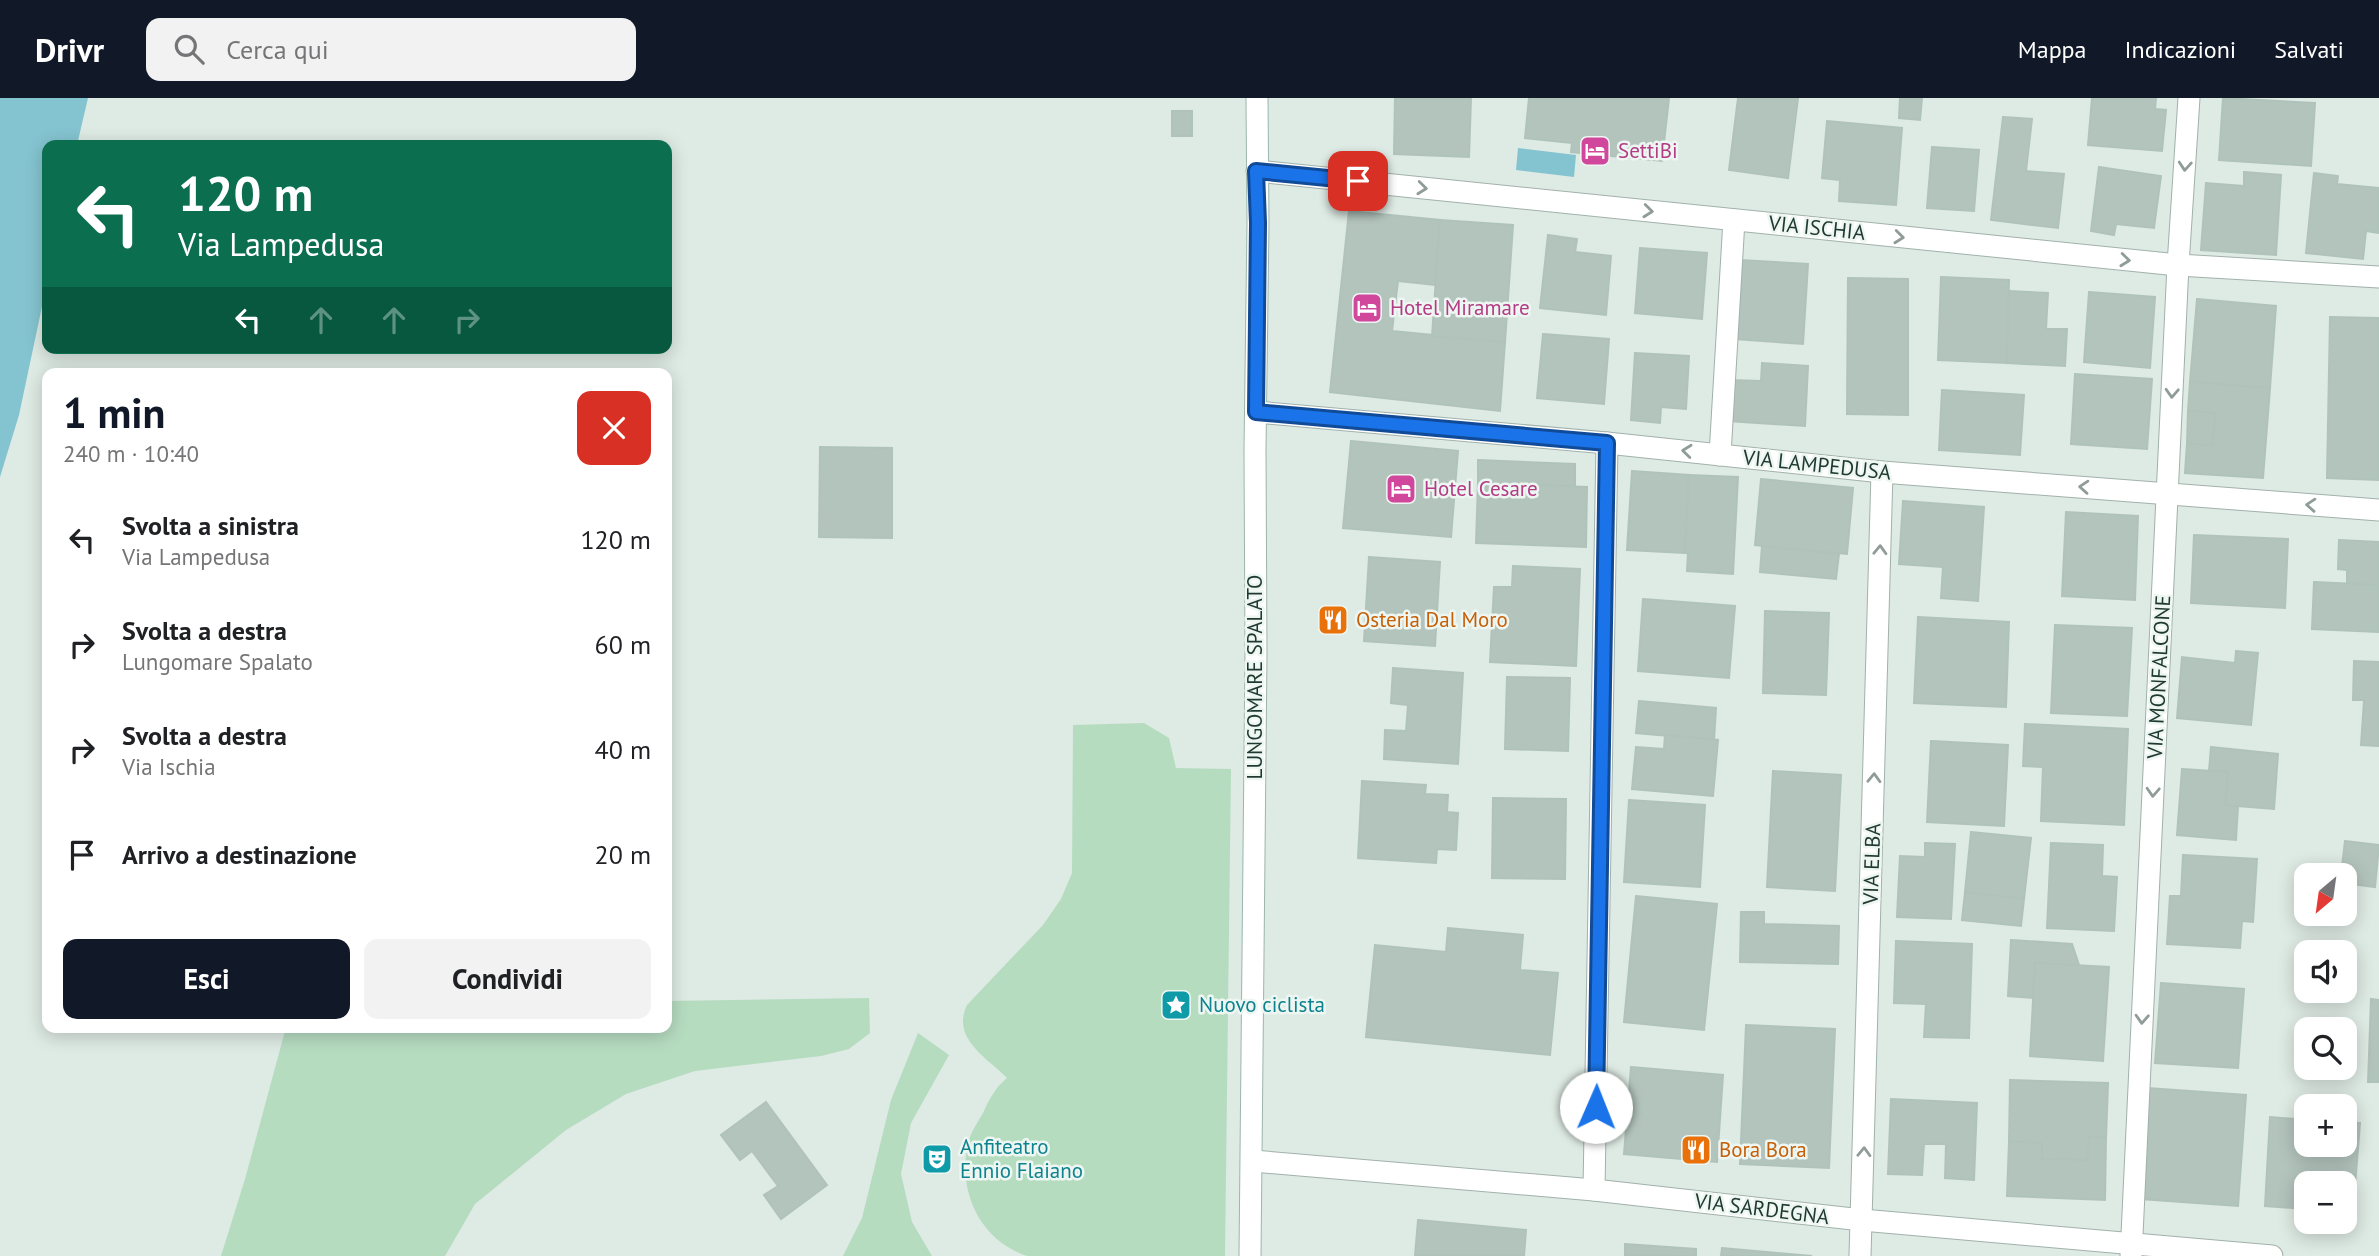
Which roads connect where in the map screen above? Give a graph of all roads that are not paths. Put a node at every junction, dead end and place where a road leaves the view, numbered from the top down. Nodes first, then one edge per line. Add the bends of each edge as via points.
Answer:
1 (1257, 98) edge
2 (2189, 98) edge
3 (1256, 171) junction
4 (1734, 220) junction
5 (2178, 265) junction
6 (2379, 277) edge
7 (1256, 412) junction
8 (1607, 443) junction
9 (1720, 455) junction
10 (1882, 472) junction
11 (2168, 494) junction
12 (2379, 510) edge
13 (1252, 1161) junction
14 (1594, 1190) junction
15 (1862, 1220) junction
16 (2131, 1250) edge
17 (1250, 1256) edge
18 (1860, 1256) edge
19 (2272, 1256) edge

1 - 3 street, LUNGOMARE SPALATO
2 -> 5 street, VIA MONFALCONE
3 -> 4 street, VIA ISCHIA
3 - 7 street, LUNGOMARE SPALATO
4 -> 5 street, VIA ISCHIA
4 - 9 street
5 - 6 street, VIA ISCHIA
5 -> 11 street, VIA MONFALCONE
7 - 8 street, VIA LAMPEDUSA
7 - 13 street, LUNGOMARE SPALATO
9 -> 8 street, VIA LAMPEDUSA
8 - 14 street
9 - 10 street, VIA LAMPEDUSA
11 -> 10 street, VIA LAMPEDUSA
15 -> 10 street, VIA ELBA
12 -> 11 street, VIA LAMPEDUSA
11 -> 16 street, VIA MONFALCONE
13 - 14 street, VIA SARDEGNA
13 - 17 street, LUNGOMARE SPALATO
14 - 15 street, VIA SARDEGNA
15 - 16 street, VIA SARDEGNA
15 - 18 street, VIA ELBA
16 - 19 street, VIA SARDEGNA

